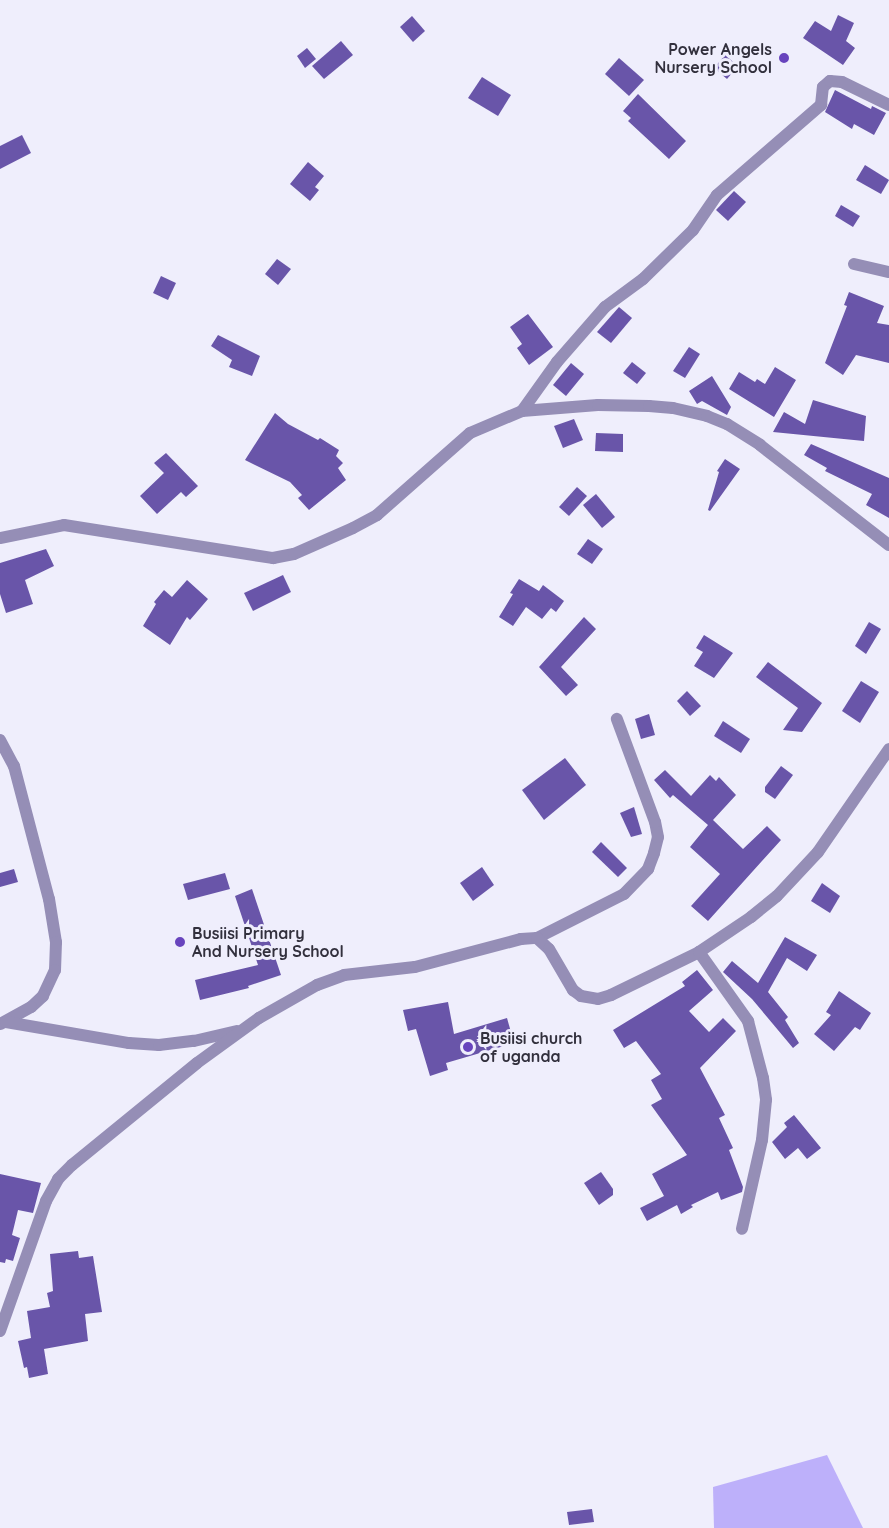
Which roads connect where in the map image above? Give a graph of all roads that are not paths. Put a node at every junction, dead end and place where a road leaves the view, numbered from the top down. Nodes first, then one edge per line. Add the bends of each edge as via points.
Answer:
1 (889, 105) edge
2 (854, 264) dead end
3 (889, 272) edge
4 (522, 411) junction
5 (0, 538) edge
6 (889, 546) edge
7 (617, 719) dead end
8 (0, 740) edge
9 (889, 749) edge
10 (537, 938) junction
11 (699, 952) junction
12 (3, 1023) edge
13 (244, 1029) junction
14 (742, 1229) dead end
15 (0, 1331) edge

1 - 4 street via 842,82 830,81 823,87 821,105 717,195 693,230 643,279 604,307
2 - 3 street
4 - 5 street via 470,433 377,515 294,554 262,557 63,525
4 - 6 street via 598,405 649,406 707,416 753,440
7 - 10 street via 655,822 658,837 654,853 648,868 624,894
8 - 12 street via 14,766 49,899 56,942 55,970 43,996
9 - 11 street via 800,874 751,917
10 - 11 street via 549,950 573,990 590,999 611,995
10 - 13 street via 415,967 344,975 308,990
11 - 14 street via 748,1021 763,1078 766,1100 762,1140
12 - 13 street via 159,1045
13 - 15 street via 197,1063 58,1179 46,1201

